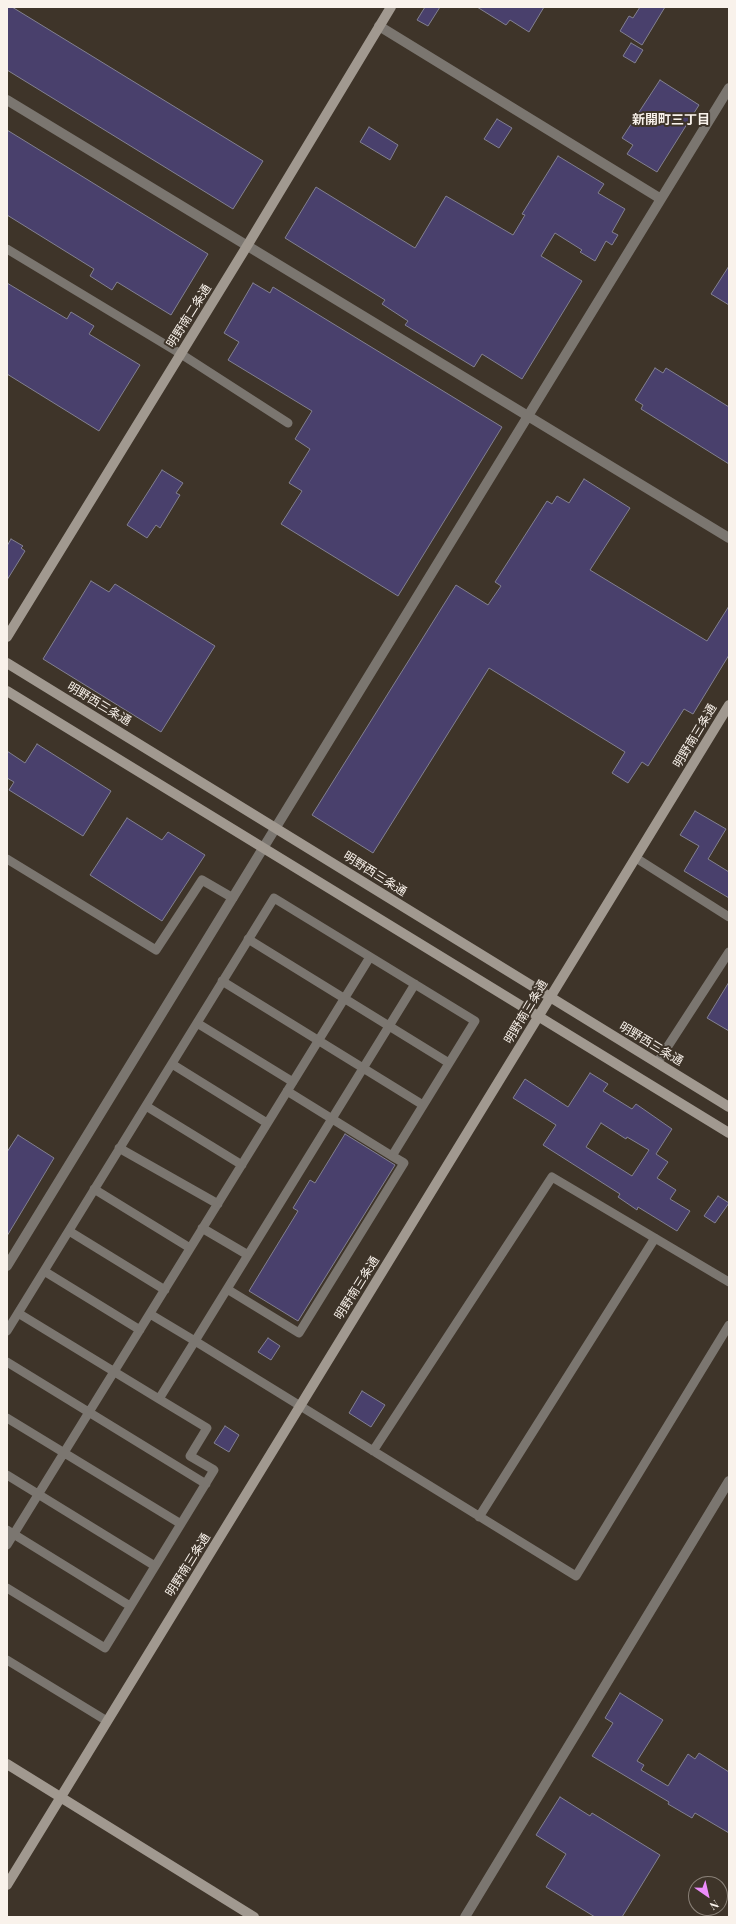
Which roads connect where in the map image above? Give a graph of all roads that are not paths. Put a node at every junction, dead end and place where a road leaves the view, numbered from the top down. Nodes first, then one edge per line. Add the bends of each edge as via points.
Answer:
1 (391, 7) edge
2 (379, 26) junction
3 (729, 88) edge
4 (7, 100) edge
5 (661, 199) junction
6 (247, 246) junction
7 (7, 249) edge
8 (181, 354) junction
9 (527, 416) junction
10 (288, 423) dead end
11 (729, 538) edge
12 (7, 638) edge
13 (7, 663) edge
14 (7, 691) edge
15 (729, 705) edge
16 (276, 828) junction
17 (264, 847) junction
18 (636, 858) junction
19 (7, 859) edge
20 (233, 898) junction
21 (729, 917) edge
22 (248, 939) junction
23 (729, 952) edge
24 (370, 957) junction
25 (222, 982) junction
26 (415, 984) junction
27 (344, 998) junction
28 (550, 998) junction
29 (540, 1015) junction
30 (197, 1023) junction
31 (389, 1026) junction
32 (318, 1040) junction
33 (449, 1063) junction
34 (657, 1063) junction
35 (172, 1064) junction
36 (363, 1068) junction
37 (293, 1082) junction
38 (287, 1092) junction
39 (423, 1105) junction
40 (146, 1106) junction
41 (729, 1107) edge
42 (332, 1119) junction
43 (268, 1123) junction
44 (729, 1132) edge
45 (120, 1148) junction
46 (392, 1156) junction
47 (242, 1165) junction
48 (94, 1189) junction
49 (218, 1204) junction
50 (202, 1228) junction
51 (68, 1231) junction
52 (654, 1238) junction
53 (190, 1248) junction
54 (248, 1255) junction
55 (7, 1266) edge
56 (44, 1271) junction
57 (729, 1282) edge
58 (227, 1289) junction
59 (165, 1290) junction
60 (18, 1313) junction
61 (150, 1314) junction
62 (729, 1325) edge
63 (140, 1330) junction
64 (7, 1331) edge
65 (195, 1341) junction
66 (7, 1362) edge
67 (114, 1372) junction
68 (159, 1399) junction
69 (300, 1406) junction
70 (89, 1412) junction
71 (7, 1418) edge
72 (373, 1451) junction
73 (64, 1453) junction
74 (7, 1475) edge
75 (729, 1481) edge
76 (206, 1484) junction
77 (38, 1494) junction
78 (479, 1517) junction
79 (181, 1524) junction
80 (10, 1532) edge
81 (7, 1545) edge
82 (155, 1566) junction
83 (7, 1588) edge
84 (130, 1606) junction
85 (7, 1660) edge
86 (107, 1721) junction
87 (7, 1764) edge
88 (61, 1796) junction
89 (7, 1885) edge
90 (254, 1917) edge
91 (465, 1917) edge

1 - 2 street, 明野南二条通
2 - 5 street
2 - 6 street, 明野南二条通
3 - 5 street
4 - 6 street
5 - 9 street
6 - 8 street, 明野南二条通
6 - 9 street
7 - 8 lane
8 - 10 lane
8 - 12 street, 明野南二条通
9 - 11 street
9 - 16 street
13 - 16 street, 明野西三条通
14 - 17 street
15 - 18 street, 明野南三条通
16 - 17 street
16 - 28 street, 明野西三条通
17 - 20 street
17 - 29 street
18 - 21 lane
18 - 28 street, 明野南三条通
19 - 20 lane via 156,950 202,880
20 - 55 street
22 - 24 lane via 274,898
22 - 25 lane
22 - 27 lane
23 - 34 lane
24 - 26 lane
24 - 27 lane
25 - 30 lane
25 - 32 lane
26 - 31 lane
26 - 33 lane via 475,1021
27 - 31 lane
27 - 32 lane
28 - 29 street, 明野南三条通
28 - 34 street, 明野西三条通
29 - 44 street
29 - 69 street, 明野南三条通
30 - 35 lane
30 - 37 lane
31 - 33 lane
31 - 36 lane
32 - 36 lane
32 - 37 lane
33 - 39 lane
34 - 41 street, 明野西三条通
35 - 40 lane
35 - 43 lane
36 - 39 lane
36 - 42 lane
37 - 38 lane
38 - 42 lane
38 - 43 lane
39 - 46 lane
40 - 45 lane
40 - 47 lane
42 - 46 lane
42 - 54 lane
43 - 47 lane
45 - 48 lane
45 - 49 lane
46 - 58 lane via 404,1163 299,1333
47 - 49 lane
48 - 51 lane
48 - 53 lane
49 - 50 lane
50 - 53 lane
50 - 54 lane
51 - 56 lane
51 - 59 lane
52 - 57 lane
52 - 72 lane via 552,1177
52 - 78 lane
53 - 59 lane
54 - 58 lane
56 - 60 lane
56 - 63 lane
58 - 65 lane
59 - 61 lane
60 - 64 lane
60 - 67 lane
61 - 63 lane
61 - 65 lane
62 - 78 lane via 576,1576
63 - 67 lane
65 - 68 lane
65 - 69 lane
66 - 70 lane
67 - 68 lane
67 - 70 lane
68 - 76 lane via 207,1428 190,1456 214,1470
69 - 72 lane
69 - 86 street, 明野南三条通
70 - 73 lane
70 - 76 lane
71 - 73 lane
72 - 78 lane
73 - 77 lane
73 - 79 lane
74 - 77 lane
75 - 91 street
76 - 79 lane
77 - 80 lane
77 - 82 lane
79 - 82 lane
80 - 81 lane
80 - 84 lane
82 - 84 lane
83 - 84 lane via 105,1648
85 - 86 lane
86 - 88 street, 明野南三条通
87 - 88 street
88 - 89 street, 明野南三条通
88 - 90 street

